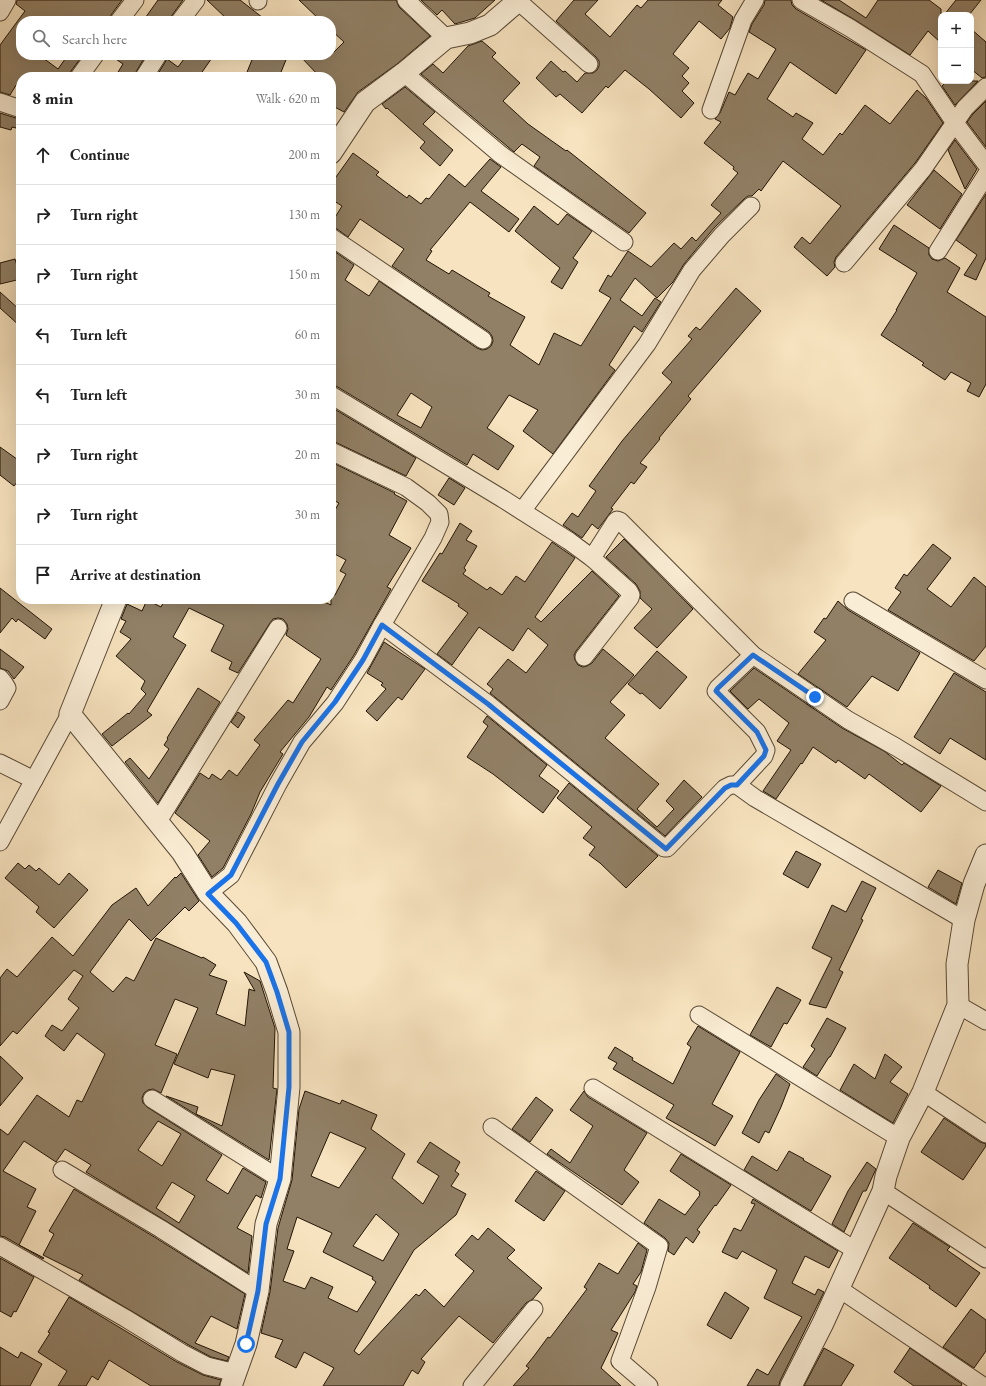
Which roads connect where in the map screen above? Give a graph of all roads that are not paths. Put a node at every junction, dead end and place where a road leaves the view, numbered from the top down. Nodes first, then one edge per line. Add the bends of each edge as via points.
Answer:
1 (7, 0) edge
2 (135, 0) edge
3 (196, 0) edge
4 (406, 0) edge
5 (755, 0) edge
6 (801, 0) edge
7 (519, 1) edge
8 (0, 12) edge
9 (123, 16) edge
10 (184, 16) edge
11 (446, 38) junction
12 (91, 60) edge
13 (155, 60) edge
14 (589, 64) dead end
15 (83, 72) edge
16 (147, 72) edge
17 (404, 73) junction
18 (986, 87) edge
19 (0, 102) edge
20 (16, 107) edge
21 (711, 110) dead end
22 (955, 123) junction
23 (336, 143) edge
24 (986, 164) edge
25 (986, 175) edge
26 (751, 206) dead end
27 (336, 240) edge
28 (624, 242) dead end
29 (938, 251) dead end
30 (844, 263) dead end
31 (483, 340) dead end
32 (336, 398) edge
33 (336, 454) edge
34 (522, 512) junction
35 (592, 558) junction
36 (853, 601) dead end
37 (114, 604) edge
38 (382, 625) junction
39 (278, 628) dead end
40 (753, 655) junction
41 (584, 657) dead end
42 (0, 678) edge
43 (986, 680) edge
44 (0, 700) edge
45 (70, 714) junction
46 (0, 763) edge
47 (34, 780) junction
48 (737, 785) junction
49 (986, 802) edge
50 (157, 823) junction
51 (0, 842) edge
52 (986, 855) edge
53 (208, 894) junction
54 (964, 920) junction
55 (958, 1005) junction
56 (699, 1015) dead end
57 (986, 1021) edge
58 (593, 1088) dead end
59 (923, 1092) junction
60 (152, 1099) dead end
61 (492, 1128) dead end
62 (986, 1134) edge
63 (899, 1138) junction
64 (62, 1170) dead end
65 (280, 1179) junction
66 (883, 1191) junction
67 (0, 1246) edge
68 (855, 1250) junction
69 (986, 1259) edge
70 (838, 1288) junction
71 (258, 1291) junction
72 (534, 1309) dead end
73 (234, 1380) edge
74 (473, 1386) edge
75 (650, 1386) edge
76 (791, 1386) edge
77 (983, 1386) edge

1 - 8 street
2 - 9 street
3 - 10 street
4 - 11 street
5 - 21 street via 743,20
6 - 22 street via 922,74
7 - 11 street via 490,25 470,33
7 - 14 street
11 - 17 street
12 - 15 street
13 - 16 street
17 - 23 street via 365,102
17 - 28 street via 500,154
18 - 22 street via 965,108
19 - 20 street
22 - 24 street
22 - 30 street via 923,169
25 - 29 street
26 - 34 street via 692,270 647,344
27 - 31 street
32 - 34 street
33 - 38 street via 406,488 440,514 440,522 433,538
34 - 35 street
35 - 40 street via 615,522 620,521
35 - 41 street via 631,595
36 - 43 street
37 - 45 street
38 - 48 street via 488,704 664,848 667,848 725,788
38 - 53 street via 363,660 335,702 302,742 231,875
39 - 50 street
40 - 48 street via 716,691 757,732 766,750 764,756
40 - 49 street via 848,720
42 - 44 street via 7,688
45 - 47 street
45 - 50 street
46 - 47 street
47 - 51 street
48 - 54 street via 754,798
50 - 53 street via 182,852
52 - 54 street via 974,884
53 - 65 street via 236,923 266,962 289,1032 289,1087
54 - 55 street via 957,964
55 - 57 street
55 - 59 street
56 - 63 street
58 - 68 street
59 - 62 street
59 - 63 street
60 - 65 street
61 - 75 street via 659,1246 620,1361
63 - 66 street
64 - 71 street
65 - 71 street via 266,1224
66 - 68 street
66 - 69 street
67 - 73 street via 182,1353
68 - 70 street
70 - 76 street
70 - 77 street
71 - 73 street via 246,1344
72 - 74 street

